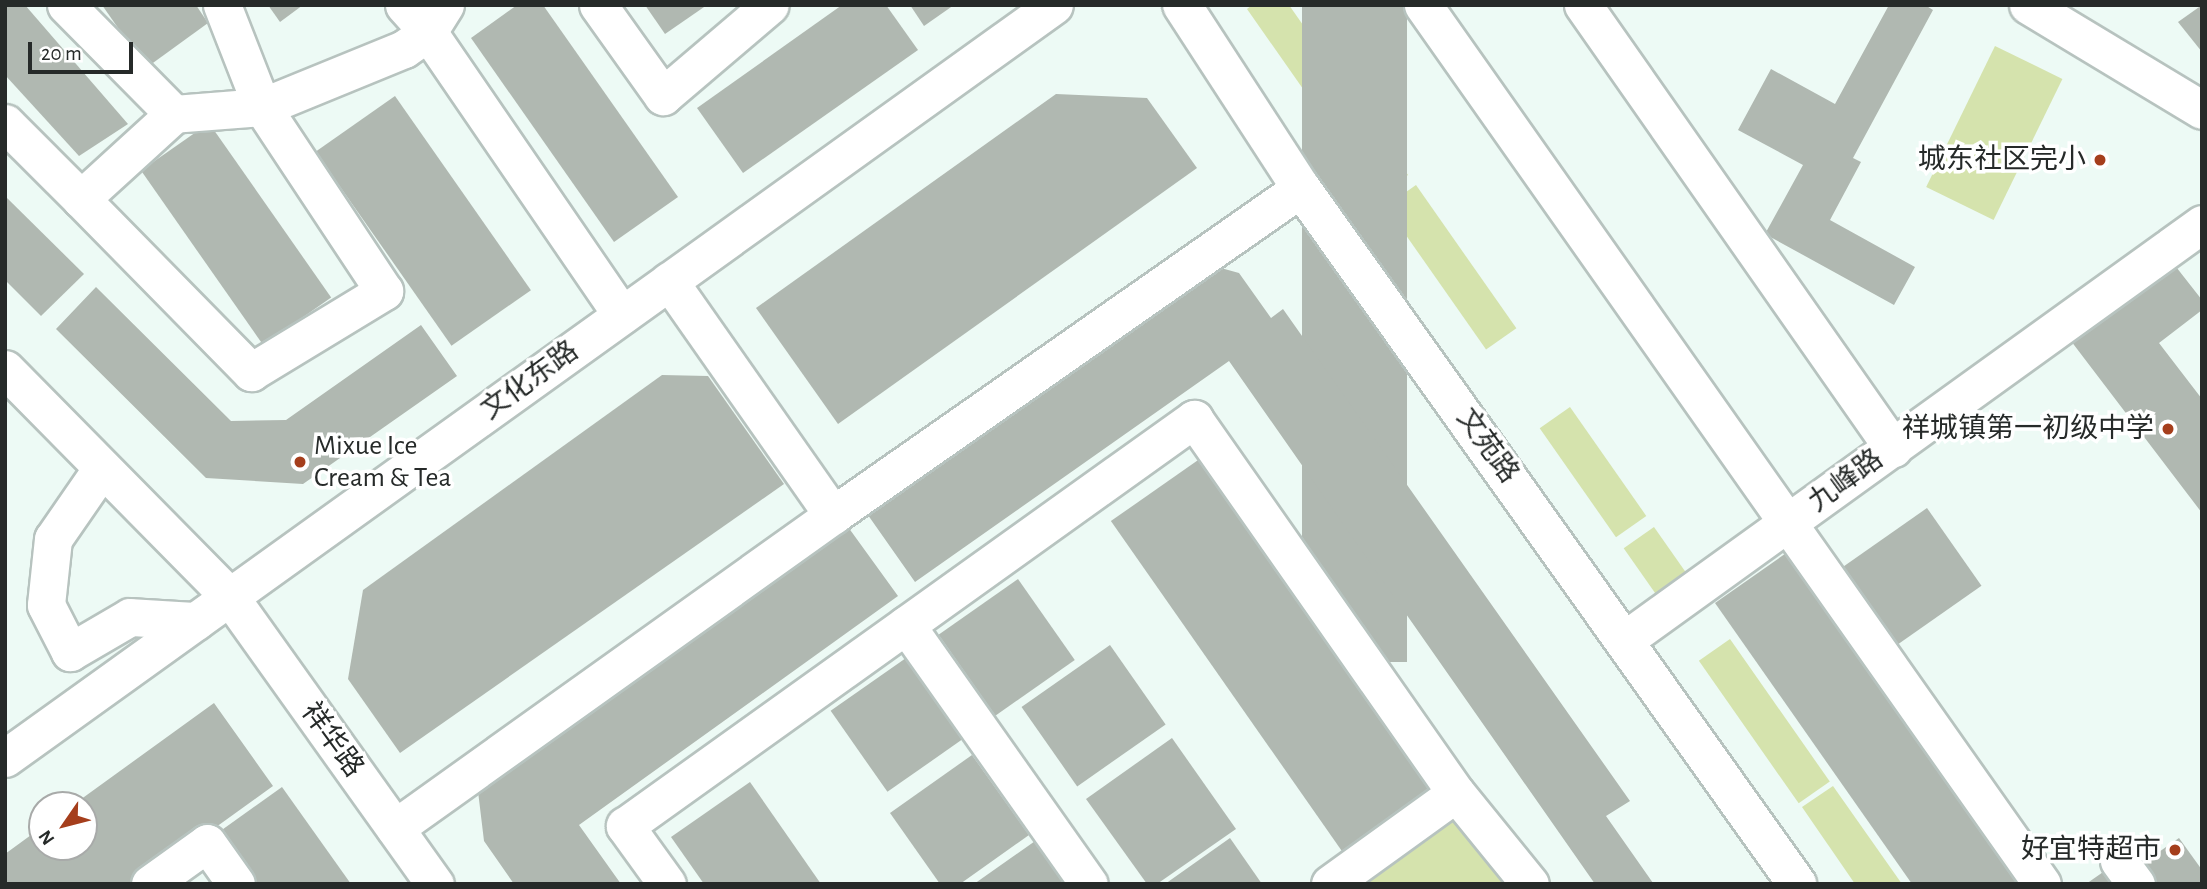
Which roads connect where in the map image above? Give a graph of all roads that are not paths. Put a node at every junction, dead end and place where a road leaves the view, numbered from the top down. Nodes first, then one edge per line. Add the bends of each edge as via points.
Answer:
1 (66, 5) edge
2 (222, 5) edge
3 (404, 5) edge
4 (598, 5) edge
5 (770, 5) edge
6 (1054, 5) edge
7 (1182, 5) edge
8 (1423, 5) edge
9 (1583, 5) edge
10 (2028, 5) edge
11 (436, 19) edge
12 (262, 107) junction
13 (2202, 110) edge
14 (174, 114) junction
15 (5, 123) edge
16 (1301, 188) junction
17 (80, 199) junction
18 (2202, 224) edge
19 (669, 281) junction
20 (622, 315) junction
21 (5, 369) edge
22 (1892, 448) junction
23 (102, 468) junction
24 (833, 515) junction
25 (1788, 523) junction
26 (230, 597) junction
27 (195, 621) junction
28 (905, 625) junction
29 (1626, 639) junction
30 (5, 758) edge
31 (1456, 793) junction
32 (395, 828) junction
33 (150, 884) edge
34 (236, 884) edge
35 (435, 884) edge
36 (667, 884) edge
37 (1089, 884) edge
38 (1330, 884) edge
39 (1530, 884) edge
40 (1797, 884) edge
41 (2042, 884) edge

1 - 14 street
2 - 12 street
3 - 11 street
4 - 5 street via 663,96
6 - 19 street, 文化东路
7 - 16 main road, 文苑路
8 - 25 street
9 - 22 street
10 - 13 street
11 - 12 street via 388,57
11 - 20 street
12 - 14 street
12 - 17 street via 384,291 251,372
14 - 17 street
15 - 17 street
16 - 24 street
16 - 29 main road, 文苑路
18 - 22 street, 九峰路
19 - 20 street, 文化东路
19 - 24 street
20 - 26 street, 文化东路
21 - 23 street, 祥华路
22 - 25 street, 九峰路
23 - 26 street, 祥华路
23 - 27 street via 53,539 46,605 70,652 130,617
24 - 32 street
25 - 29 street, 九峰路
25 - 41 street
26 - 27 street, 文化东路
26 - 32 street, 祥华路
27 - 30 street, 文化东路
28 - 31 street via 1194,419
28 - 36 street via 625,826
28 - 37 street
29 - 40 main road, 文苑路
31 - 38 street
31 - 39 street
32 - 35 street, 祥华路
33 - 34 street via 207,843

